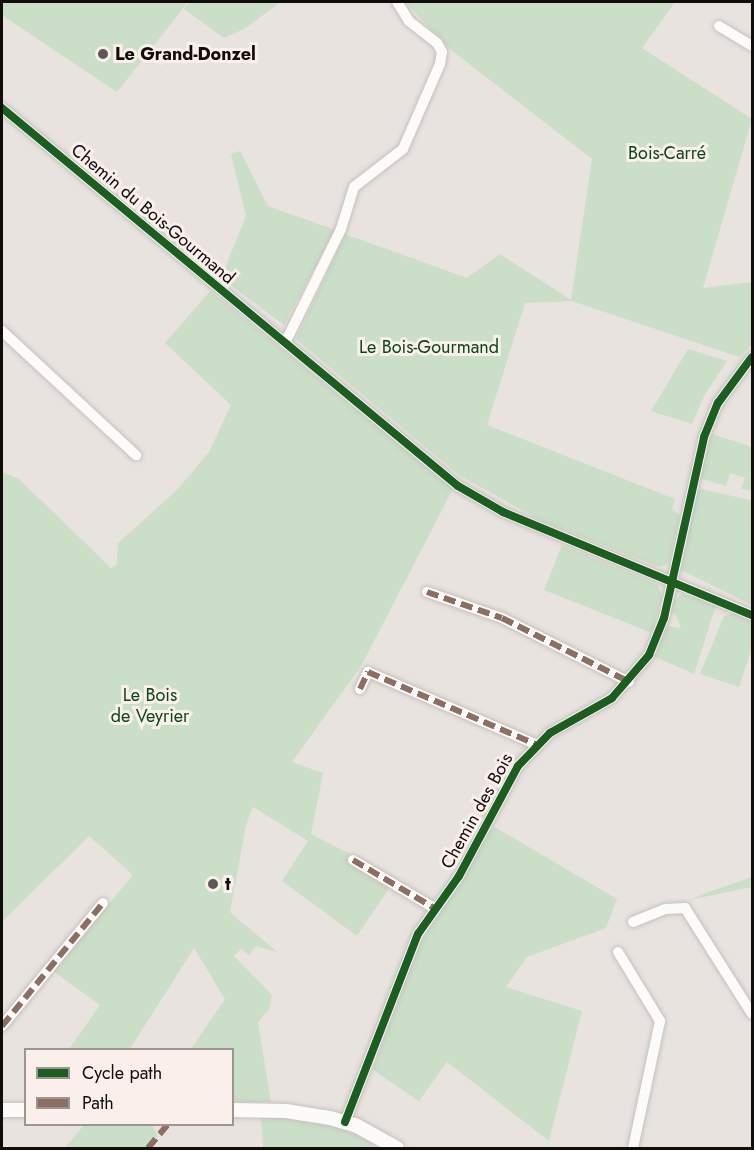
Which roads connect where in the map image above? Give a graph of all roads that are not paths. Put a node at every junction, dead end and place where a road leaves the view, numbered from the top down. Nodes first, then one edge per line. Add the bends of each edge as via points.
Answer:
1 (397, 2) edge
2 (719, 26) dead end
3 (753, 46) edge
4 (2, 108) edge
5 (2, 331) edge
6 (285, 343) junction
7 (753, 357) edge
8 (136, 455) dead end
9 (672, 580) junction
10 (427, 592) dead end
11 (753, 615) edge
12 (629, 682) junction
13 (360, 689) dead end
14 (535, 744) junction
15 (353, 860) dead end
16 (103, 903) dead end
17 (436, 909) junction
18 (633, 922) dead end
19 (618, 952) dead end
20 (753, 1014) edge
21 (2, 1026) edge
22 (2, 1110) edge
23 (24, 1110) edge
24 (234, 1110) edge
25 (345, 1122) junction
26 (397, 1149) edge
27 (633, 1149) edge

1 - 6 street via 409,21 437,43 442,51 440,64 403,149 354,187 341,230
2 - 3 street
4 - 6 street, Chemin du Bois-Gourmand
5 - 8 street
6 - 9 street, Chemin du Bois-Gourmand via 458,486 503,512
7 - 9 street, Chemin des Bois via 718,403 704,437
9 - 11 street
9 - 12 street, Chemin des Bois via 649,655
10 - 12 street via 502,618
12 - 14 street, Chemin des Bois via 605,704
13 - 14 street via 368,672
14 - 17 street, Chemin des Bois via 513,774 478,844
15 - 17 street
16 - 21 street
17 - 25 street, Chemin des Bois via 412,948
18 - 20 street via 666,909 685,908
19 - 27 street via 660,1021
22 - 23 street
24 - 25 street via 300,1112
25 - 26 street

